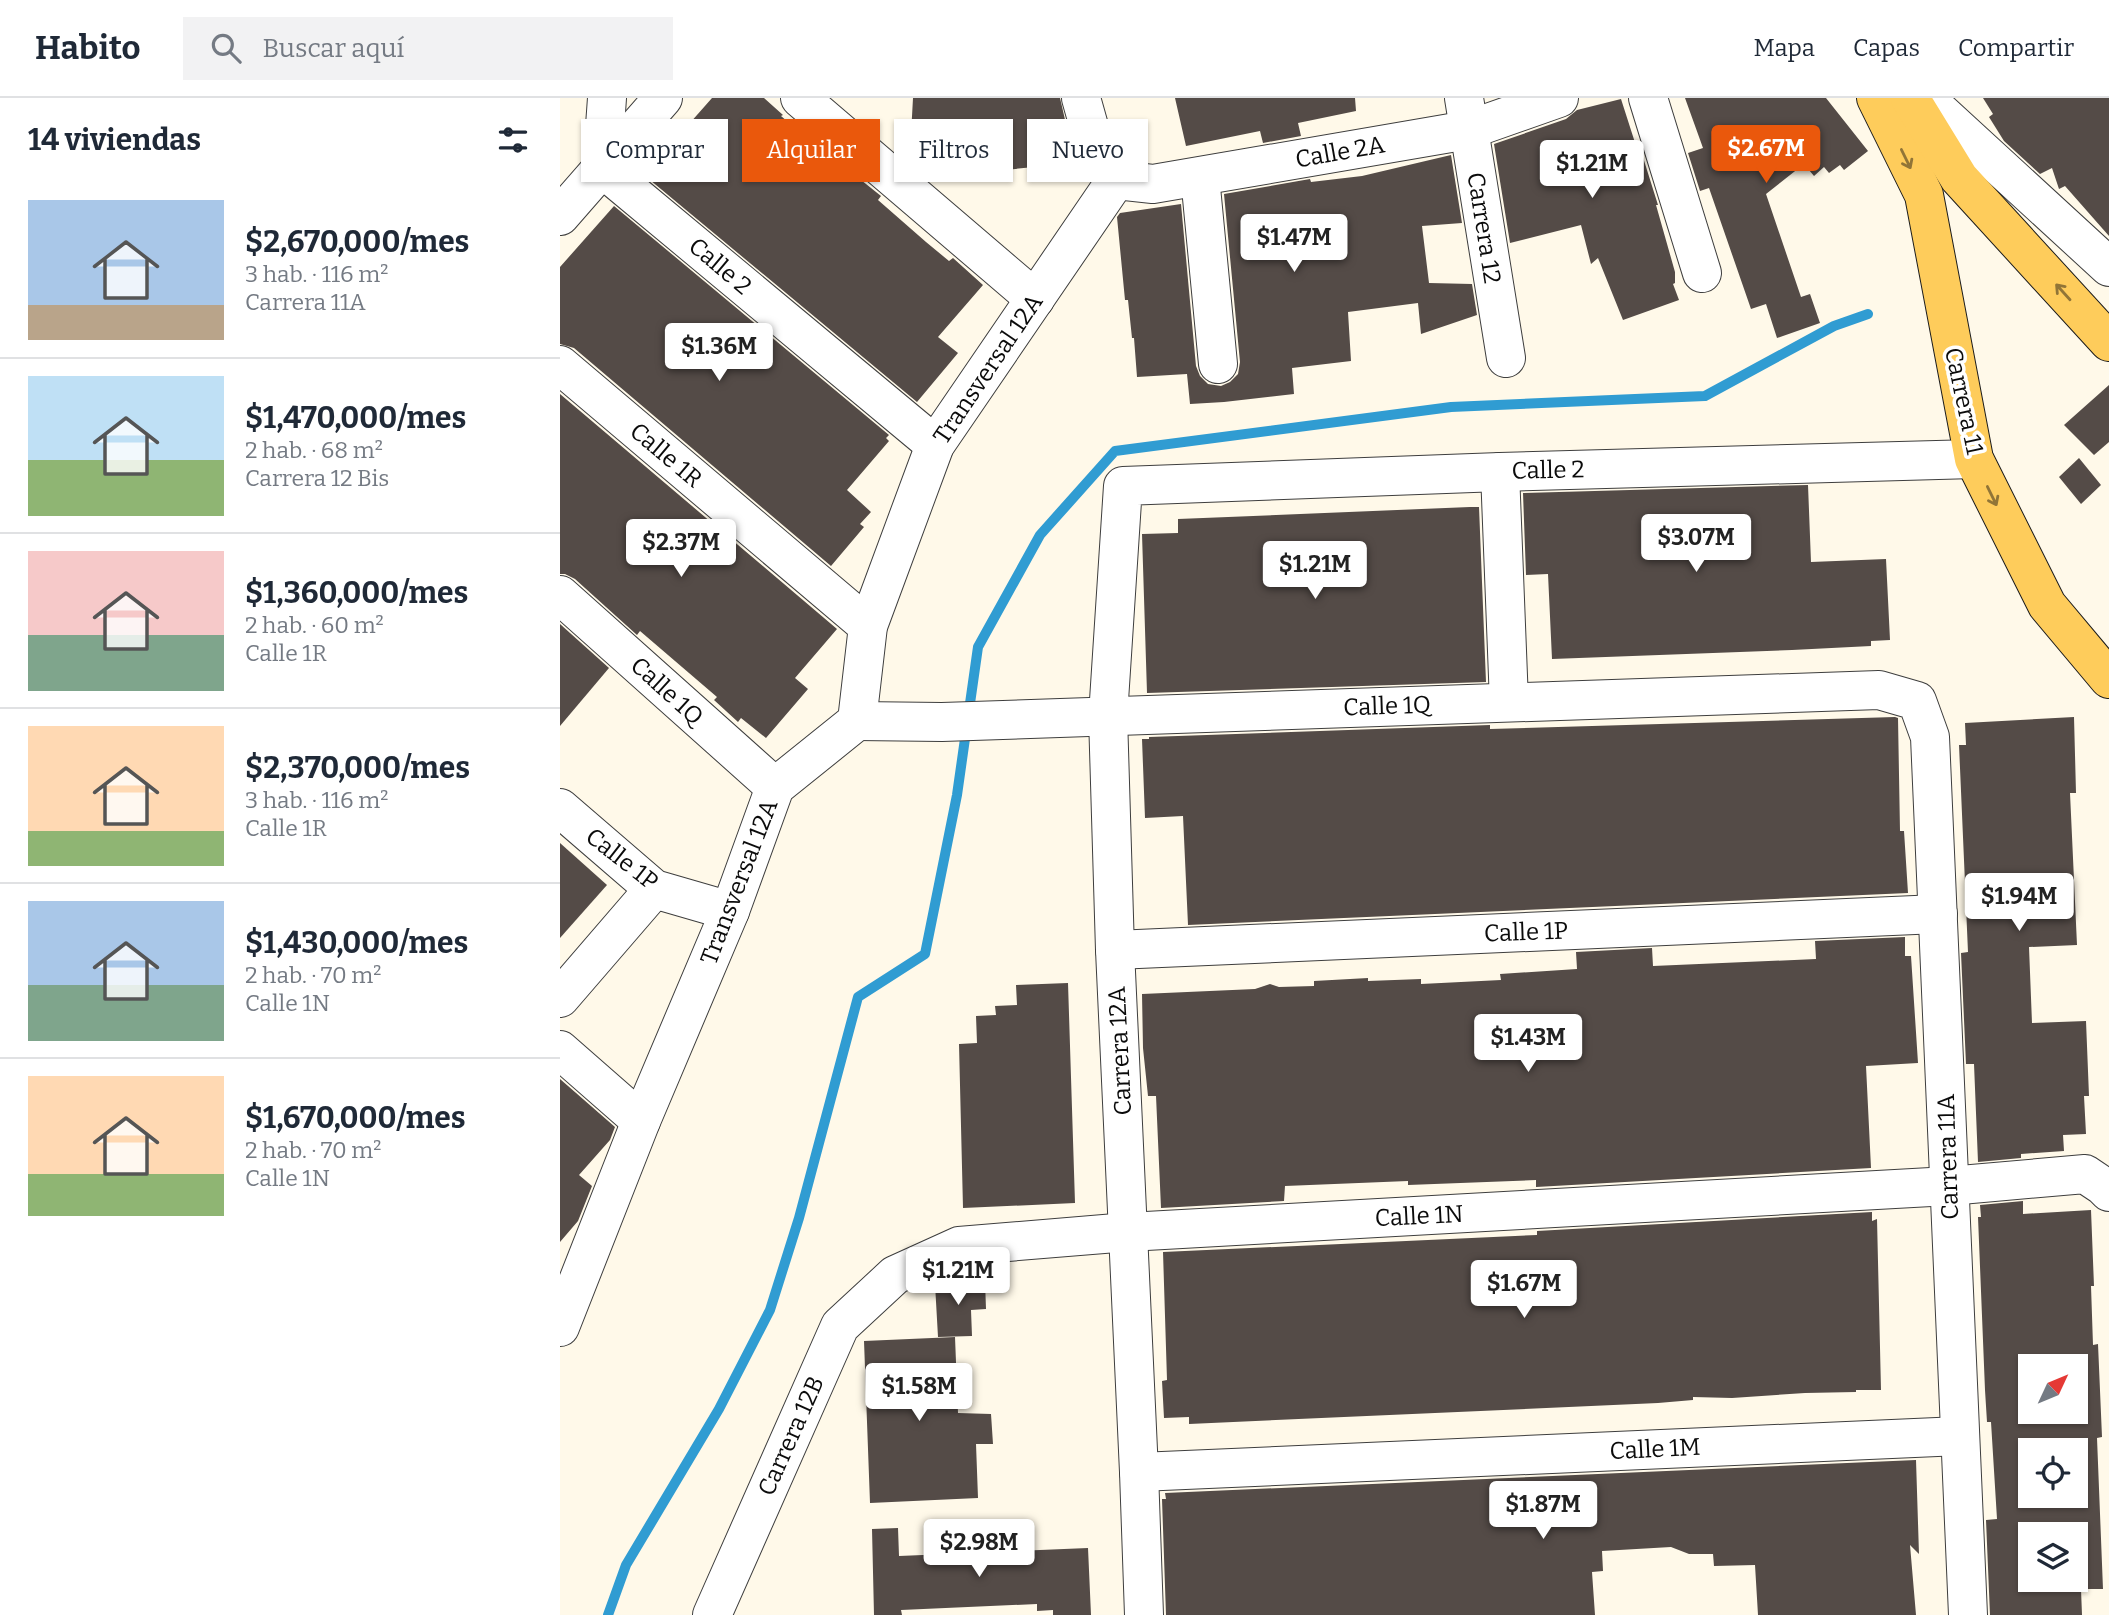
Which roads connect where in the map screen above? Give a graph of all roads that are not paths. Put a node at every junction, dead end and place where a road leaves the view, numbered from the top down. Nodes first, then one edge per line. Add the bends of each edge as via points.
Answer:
1 (607, 98) edge
2 (663, 98) edge
3 (800, 98) edge
4 (1081, 98) edge
5 (1559, 98) edge
6 (1648, 98) edge
7 (1876, 98) edge
8 (1910, 98) edge
9 (1924, 98) edge
10 (1466, 114) edge
11 (606, 119) edge
12 (645, 119) edge
13 (1087, 119) edge
14 (1200, 177) junction
15 (1959, 178) junction
16 (590, 182) edge
17 (619, 182) edge
18 (1115, 182) edge
19 (1134, 182) edge
20 (1924, 195) junction
21 (560, 216) edge
22 (2109, 267) edge
23 (1702, 273) dead end
24 (1035, 299) junction
25 (2109, 342) edge
26 (1506, 358) dead end
27 (1218, 364) dead end
28 (560, 365) edge
29 (935, 445) junction
30 (1974, 459) junction
31 (1500, 472) junction
32 (1123, 486) joint
33 (560, 595) edge
34 (868, 626) junction
35 (2109, 679) edge
36 (1917, 701) joint
37 (1509, 702) junction
38 (1108, 716) junction
39 (857, 721) junction
40 (775, 787) junction
41 (560, 808) edge
42 (654, 889) junction
43 (730, 911) junction
44 (1938, 914) junction
45 (1115, 950) junction
46 (560, 998) edge
47 (560, 1051) edge
48 (641, 1121) junction
49 (1949, 1186) junction
50 (2109, 1192) edge
51 (1128, 1232) junction
52 (570, 1264) edge
53 (895, 1275) joint
54 (560, 1327) edge
55 (1960, 1436) junction
56 (1139, 1472) junction
57 (712, 1615) edge
58 (1144, 1615) edge
59 (1968, 1615) edge

1 - 11 street
2 - 12 street
3 - 24 street
4 - 13 street
5 - 10 street, Calle 2A
6 - 23 street
7 -> 20 main road, Carrera 11
8 - 15 main road
9 - 22 street
10 - 14 street, Calle 2A
10 - 26 street, Carrera 12
14 - 19 street, Calle 2A
14 - 27 street
15 - 20 main road
25 -> 15 main road
16 - 21 street
17 - 29 street, Calle 2
18 - 24 street, Transversal 12A
20 - 30 main road, Carrera 11
24 - 29 street, Transversal 12A
28 - 34 street, Calle 1R
29 - 34 street, Transversal 12A
30 - 31 street, Calle 2
30 -> 35 main road, Carrera 11 via 2047,605
31 - 32 street, Calle 2
31 - 37 street
32 - 38 street, Carrera 12A
33 - 40 street, Calle 1Q
34 - 39 street, Transversal 12A
36 - 37 street, Calle 1Q via 1879,690
36 - 44 street, Carrera 11A via 1930,737
37 - 38 street, Calle 1Q
38 - 39 street, Calle 1Q
38 - 45 street, Carrera 12A
39 - 40 street, Transversal 12A
40 - 43 street, Transversal 12A
41 - 42 street, Calle 1P
42 - 43 street, Calle 1P
42 - 46 street
43 - 48 street, Transversal 12A
44 - 45 street, Calle 1P
44 - 49 street, Carrera 11A
45 - 51 street, Carrera 12A
47 - 48 street
48 - 52 street, Transversal 12A
49 - 50 street, Calle 1N via 2085,1174
49 - 51 street, Calle 1N
49 - 55 street, Carrera 11A
51 - 53 street, Calle 1N via 959,1246
51 - 56 street, Carrera 12A
52 - 54 street, Transversal 12A
53 - 57 street, Carrera 12B via 840,1326
55 - 56 street, Calle 1M
55 - 59 street, Carrera 11A
56 - 58 street, Carrera 12A

